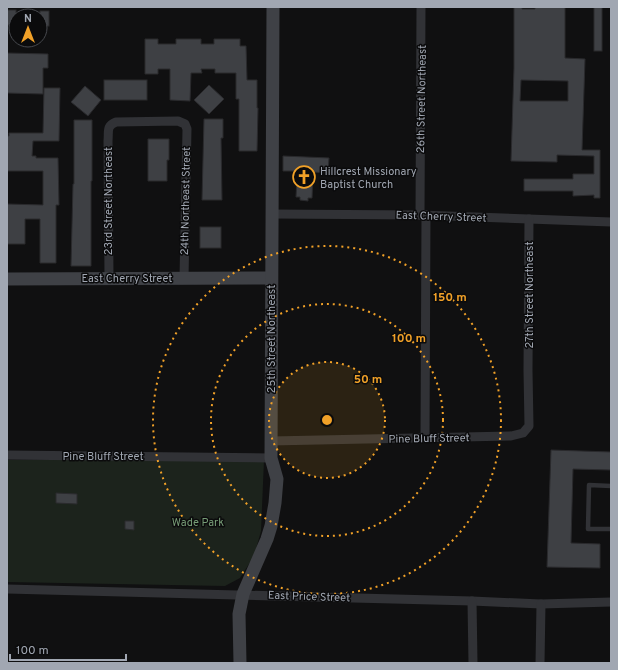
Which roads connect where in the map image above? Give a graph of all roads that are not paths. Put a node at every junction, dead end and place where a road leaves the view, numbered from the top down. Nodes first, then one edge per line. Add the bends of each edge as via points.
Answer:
1 (273, 7) edge
2 (422, 7) edge
3 (111, 124) joint
4 (272, 214) junction
5 (423, 215) junction
6 (529, 219) junction
7 (611, 222) edge
8 (109, 278) junction
9 (184, 278) junction
10 (271, 278) junction
11 (7, 279) edge
12 (528, 372) joint
13 (425, 438) junction
14 (271, 441) junction
15 (7, 456) edge
16 (270, 458) junction
17 (611, 486) edge
18 (611, 529) edge
19 (7, 589) edge
20 (244, 594) junction
21 (472, 600) junction
22 (611, 602) edge
23 (541, 604) junction
24 (240, 663) edge
25 (473, 663) edge
26 (540, 663) edge

1 - 4 street, 25th Street Northeast
2 - 5 street, 26th Street Northeast
3 - 8 street, 23rd Street Northeast via 108,141
3 - 9 street, 24th Northeast Street via 170,121 185,124 187,129
4 - 5 street, East Cherry Street
4 - 10 street, 25th Street Northeast
5 - 6 street, East Cherry Street
5 - 13 street, 26th Street Northeast
6 - 7 street, East Cherry Street
6 - 12 street, 27th Street Northeast
8 - 9 street, East Cherry Street
8 - 11 street, East Cherry Street
9 - 10 street, East Cherry Street
10 - 14 street, 25th Street Northeast
12 - 13 street, Pine Bluff Street via 529,426 523,433 512,436
13 - 14 street, Pine Bluff Street
14 - 16 street, 25th Street Northeast
15 - 16 street, Pine Bluff Street
16 - 20 street, 25th Street Northeast via 277,479 272,520
17 - 18 lane via 589,486 588,529
19 - 20 street, East Price Street
20 - 21 street, East Price Street
20 - 24 street, 25th Street Northeast via 239,614
21 - 23 street, East Price Street
21 - 25 street
22 - 23 street, East Price Street
23 - 26 street

